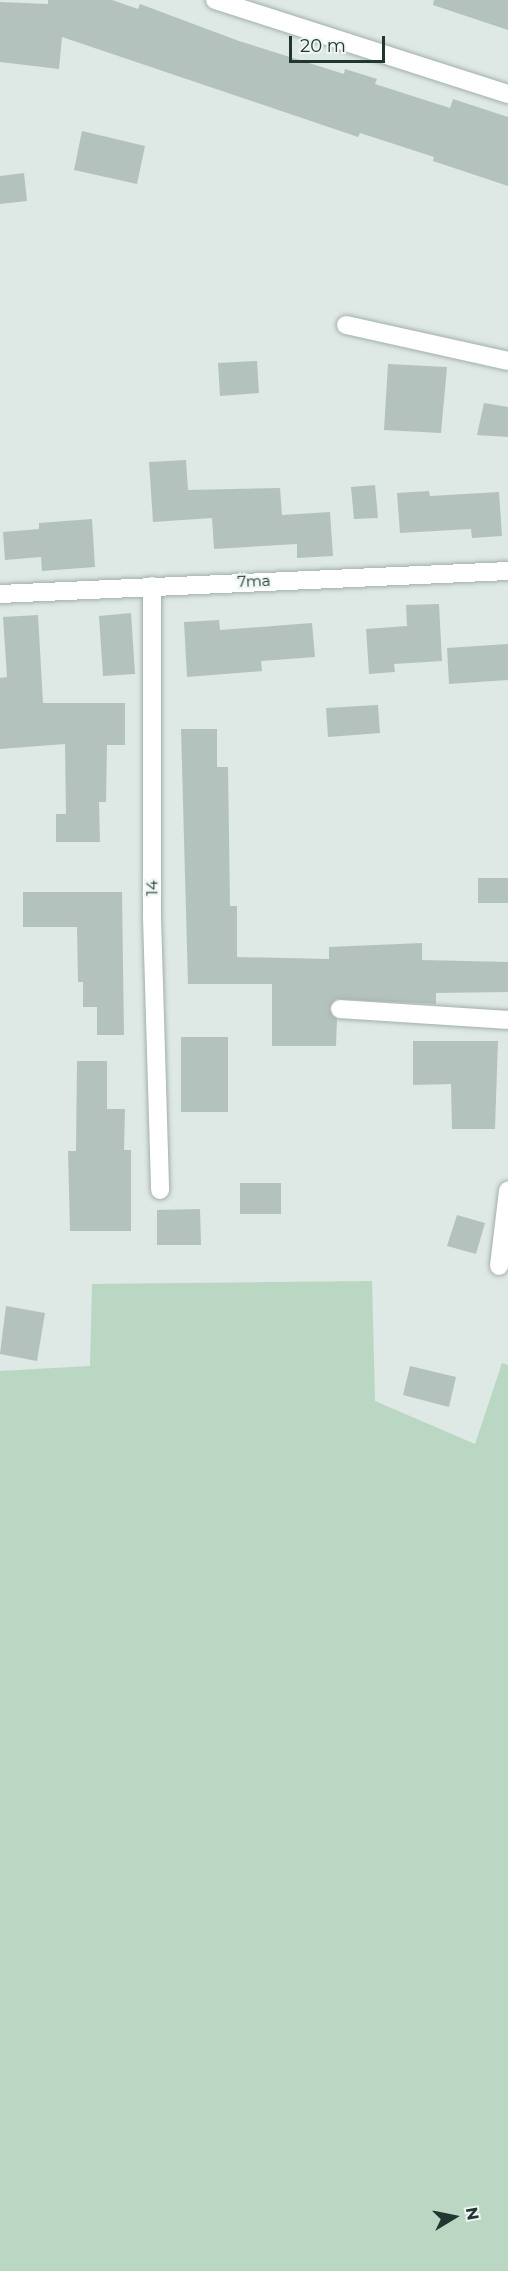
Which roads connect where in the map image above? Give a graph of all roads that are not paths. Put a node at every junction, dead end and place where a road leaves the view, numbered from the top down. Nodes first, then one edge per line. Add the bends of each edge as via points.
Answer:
1 (215, 0) edge
2 (508, 94) edge
3 (346, 325) dead end
4 (508, 361) edge
5 (508, 570) edge
6 (152, 586) junction
7 (0, 594) edge
8 (340, 1009) dead end
9 (508, 1020) edge
10 (160, 1190) dead end
11 (508, 1191) edge
12 (499, 1266) dead end

1 - 2 street
3 - 4 street
5 - 6 street, 7ma
6 - 7 street, 7ma
6 - 10 street, 14 via 152,916
8 - 9 street
11 - 12 street

